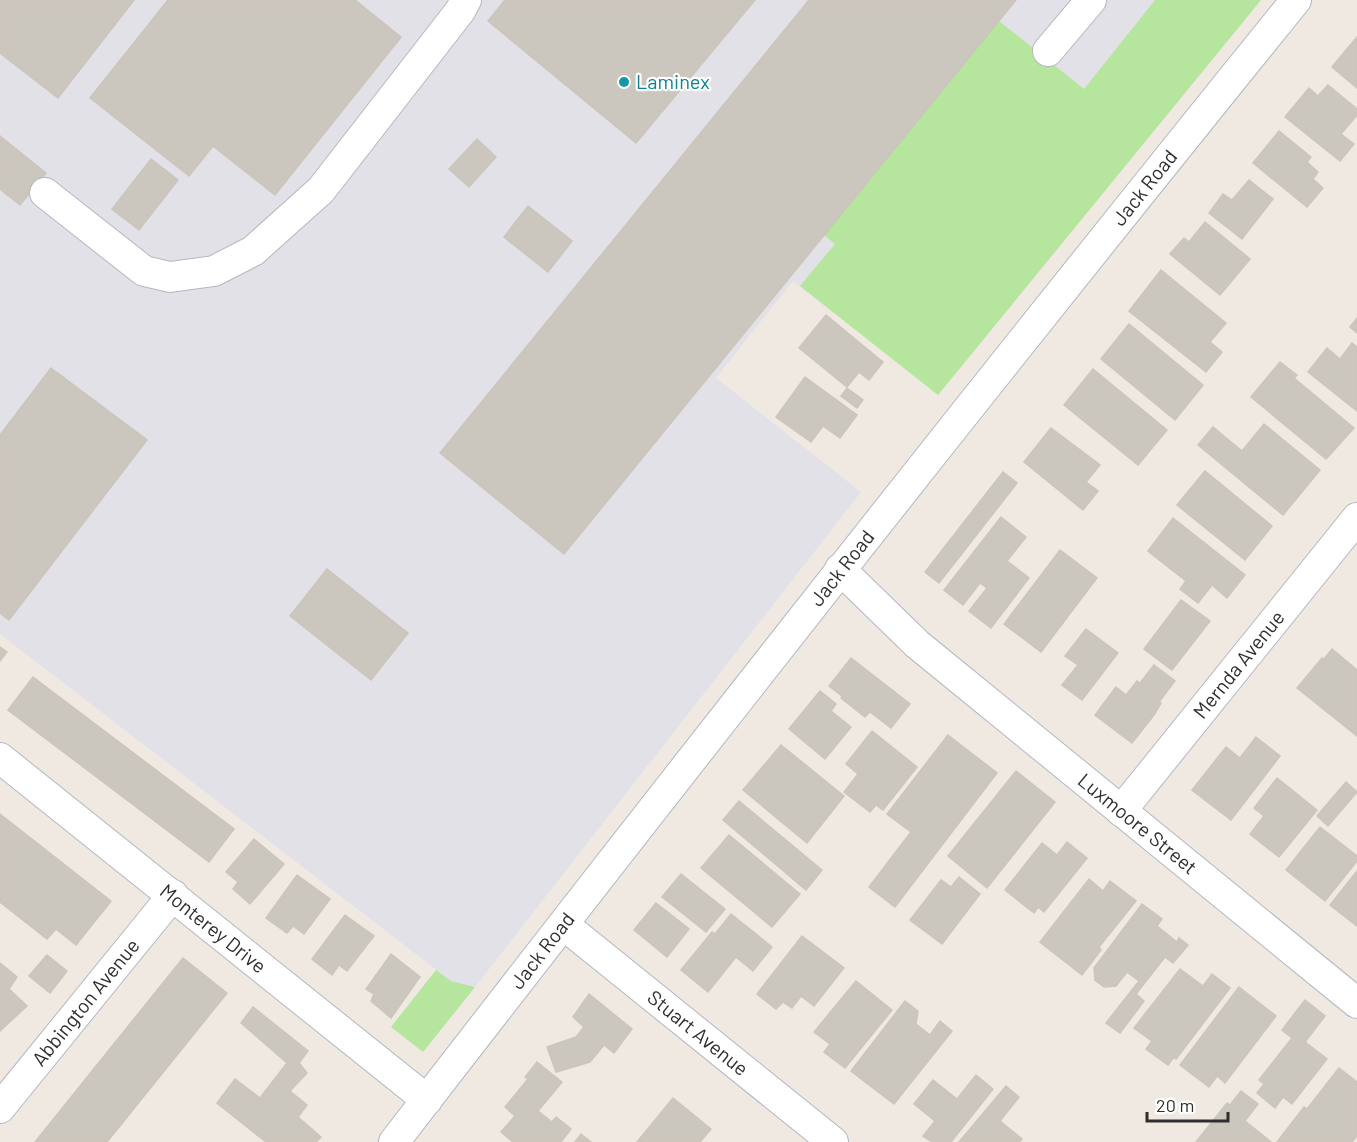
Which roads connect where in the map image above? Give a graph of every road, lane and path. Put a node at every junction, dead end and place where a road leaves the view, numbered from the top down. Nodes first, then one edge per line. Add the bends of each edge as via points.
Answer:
1 (466, 0) edge
2 (1091, 0) edge
3 (1296, 0) edge
4 (1048, 51) dead end
5 (45, 193) dead end
6 (1357, 518) edge
7 (834, 577) junction
8 (0, 758) edge
9 (1121, 811) junction
10 (173, 895) junction
11 (564, 925) junction
12 (1357, 1003) edge
13 (427, 1100) junction
14 (0, 1107) edge
15 (394, 1142) edge
16 (833, 1142) edge

1 - 5 street via 321,190 235,262 214,271 170,277 144,271
2 - 4 street
3 - 7 street, Jack Road
6 - 9 street, Mernda Avenue
7 - 9 street, Luxmoore Street
7 - 11 street, Jack Road
8 - 10 street, Monterey Drive
9 - 12 street, Luxmoore Street
10 - 13 street, Monterey Drive
10 - 14 street, Abbington Avenue
11 - 13 street, Jack Road
11 - 16 street, Stuart Avenue
13 - 15 street, Jack Road

